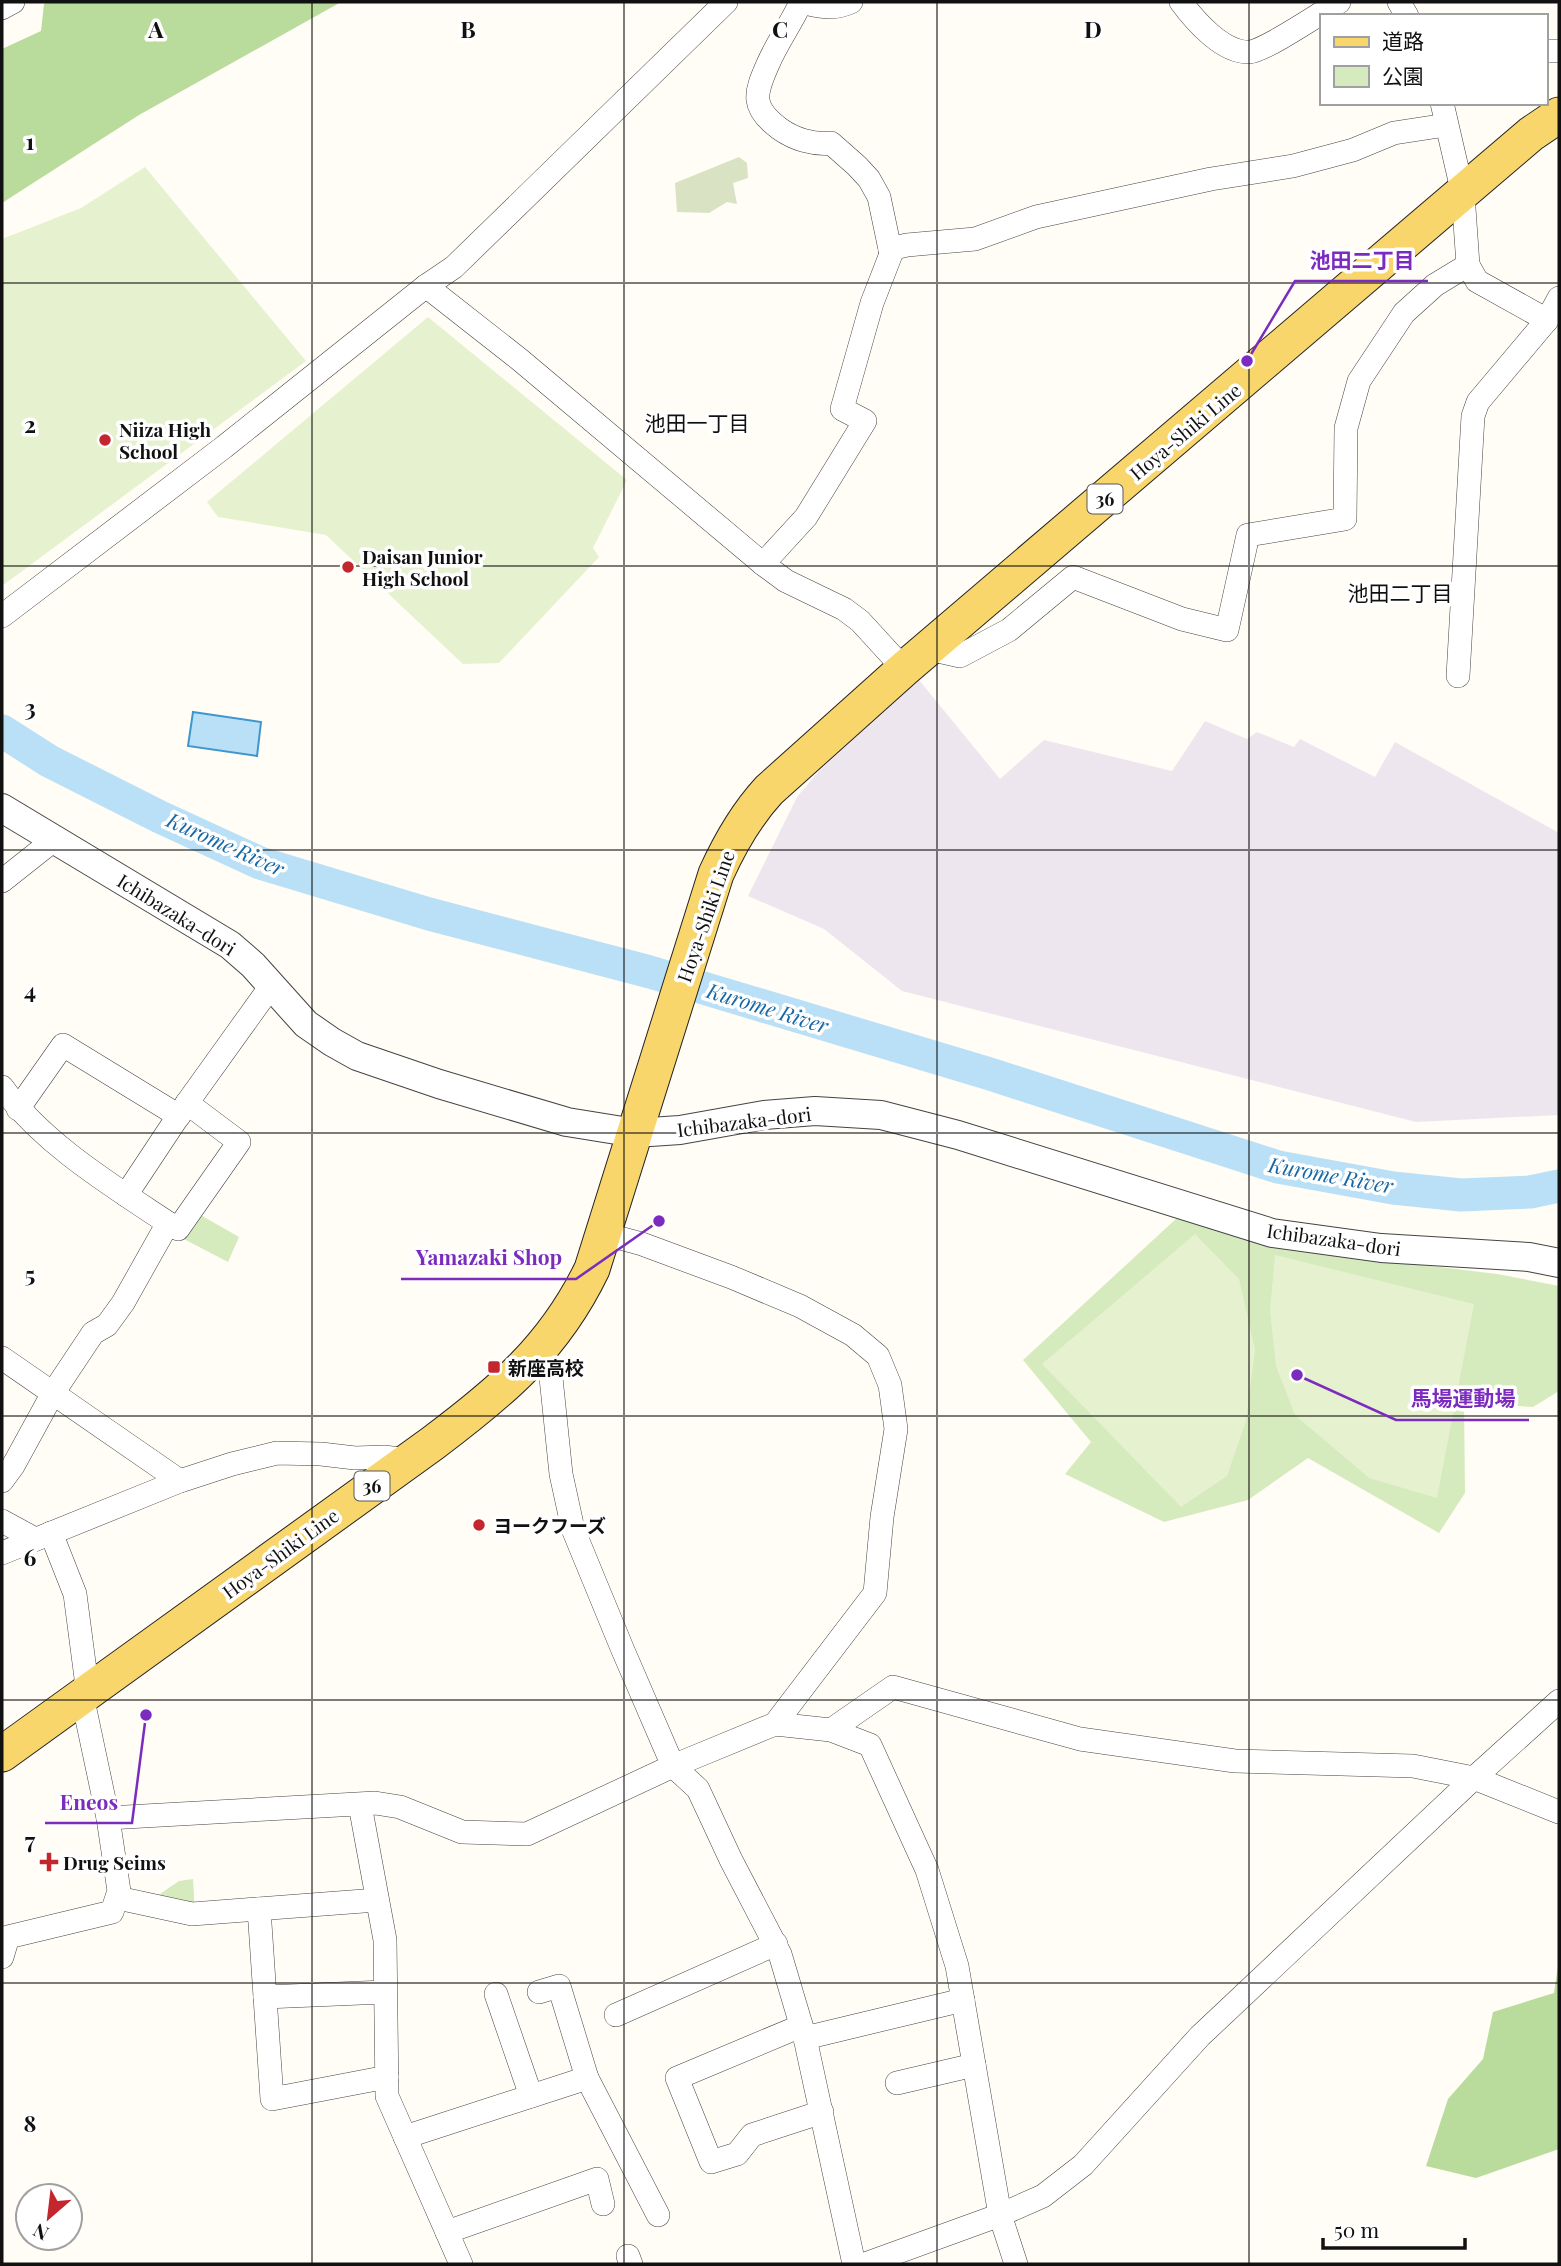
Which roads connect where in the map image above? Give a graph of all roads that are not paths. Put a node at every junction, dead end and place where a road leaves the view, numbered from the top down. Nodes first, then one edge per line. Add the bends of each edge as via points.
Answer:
1 (13, 2) edge
2 (726, 2) edge
3 (801, 2) edge
4 (851, 2) edge
5 (1181, 2) edge
6 (1339, 2) edge
7 (2, 8) edge
8 (1444, 114) edge
9 (1559, 115) edge
10 (1463, 194) junction
11 (890, 249) junction
12 (1468, 265) junction
13 (426, 286) junction
14 (1559, 298) edge
15 (1547, 320) junction
16 (763, 564) junction
17 (2, 616) edge
18 (917, 659) junction
19 (1458, 676) dead end
20 (2, 807) edge
21 (55, 839) junction
22 (2, 881) edge
23 (271, 986) junction
24 (2, 1087) edge
25 (18, 1109) junction
26 (183, 1110) junction
27 (635, 1133) junction
28 (126, 1195) junction
29 (168, 1223) junction
30 (605, 1234) junction
31 (1559, 1263) edge
32 (536, 1355) junction
33 (2, 1358) edge
34 (52, 1393) junction
35 (407, 1460) junction
36 (2, 1481) edge
37 (180, 1481) junction
38 (2, 1521) edge
39 (43, 1536) junction
40 (2, 1553) edge
41 (85, 1693) junction
42 (1559, 1701) edge
43 (775, 1724) junction
44 (831, 1730) junction
45 (2, 1754) edge
46 (673, 1766) junction
47 (1474, 1778) junction
48 (360, 1805) junction
49 (1559, 1812) edge
50 (108, 1818) junction
51 (118, 1898) junction
52 (377, 1900) junction
53 (259, 1909) junction
54 (775, 1944) junction
55 (2, 1957) edge
56 (386, 1992) junction
57 (539, 1992) dead end
58 (496, 1994) dead end
59 (265, 1997) junction
60 (963, 2000) junction
61 (616, 2015) dead end
62 (803, 2032) junction
63 (974, 2065) junction
64 (387, 2077) junction
65 (587, 2078) junction
66 (897, 2083) dead end
67 (531, 2096) junction
68 (822, 2112) junction
69 (405, 2137) junction
70 (603, 2204) dead end
71 (1000, 2215) junction
72 (658, 2216) dead end
73 (447, 2232) junction
74 (461, 2264) edge
75 (854, 2264) edge
76 (865, 2264) edge
77 (1016, 2264) edge

1 - 7 street
2 - 13 street via 454,267
3 - 4 street via 822,8
3 - 11 street via 757,86 758,103 768,120 788,134 831,143 869,179
5 - 6 street via 1208,33 1234,49 1250,52
8 - 10 street
8 - 11 street via 1353,150 1293,166 1036,217 975,239
9 - 10 main road, Hoya-Shiki Line / 36
10 - 12 street
10 - 18 main road, Hoya-Shiki Line / 36
11 - 16 street via 842,409 865,421 806,517
12 - 15 street via 1477,282
12 - 18 street via 1435,285 1404,313 1359,381 1346,428 1345,519 1248,535 1227,630 1182,620 1073,578 1009,630 960,656
13 - 16 street
13 - 17 street
14 - 15 street
15 - 19 street via 1478,402 1473,415
16 - 18 street via 786,581 844,609
18 - 27 main road, Hoya-Shiki Line / 36 via 769,790 727,849
20 - 21 street, Ichibazaka-dori
21 - 22 street
21 - 23 street, Ichibazaka-dori via 230,944
23 - 26 street
23 - 27 street, Ichibazaka-dori via 306,1024 358,1056 567,1122
24 - 25 street
25 - 26 street via 63,1045
25 - 28 street via 46,1136
26 - 28 street
26 - 29 street via 239,1142 178,1229
27 - 30 main road, Hoya-Shiki Line / 36
27 - 31 street, Ichibazaka-dori via 815,1111 881,1115 1272,1233 1381,1248
28 - 29 street
29 - 34 street via 123,1303 107,1325 93,1333
30 - 32 main road, Hoya-Shiki Line / 36 via 581,1293
30 - 43 street via 800,1306 853,1335 878,1356 890,1385 896,1429 875,1593
32 - 35 main road, Hoya-Shiki Line / 36 via 493,1397
32 - 46 street via 550,1368 561,1474 573,1529
33 - 34 street
34 - 36 street
34 - 37 street
35 - 37 street via 278,1453
35 - 41 main road, Hoya-Shiki Line / 36
37 - 39 street
38 - 39 street
39 - 40 street
39 - 41 street via 75,1594
41 - 45 main road, Hoya-Shiki Line / 36
41 - 50 street via 83,1706
42 - 47 street
43 - 44 street
43 - 46 street
44 - 47 street via 893,1687 1080,1739 1235,1761 1413,1766
44 - 60 street via 870,1745 927,1870
46 - 48 street via 527,1834 462,1832 400,1807
46 - 54 street via 698,1789
47 - 49 street
47 - 71 street via 1200,2036 1083,2165 1043,2196
48 - 50 street
48 - 52 street
50 - 51 street
51 - 53 street via 192,1914
51 - 55 street via 112,1912 8,1937
52 - 53 street
52 - 56 street via 385,1940
53 - 59 street
54 - 61 street
54 - 62 street
56 - 59 street
56 - 64 street
57 - 65 street via 559,1986
58 - 67 street
59 - 64 street via 272,2099
60 - 62 street
60 - 63 street
62 - 68 street
62 - 68 street via 677,2077 711,2162 737,2154 752,2135
63 - 66 street
63 - 71 street
64 - 69 street via 387,2096
65 - 67 street
65 - 72 street
67 - 69 street
68 - 75 street
69 - 73 street
70 - 73 street via 597,2179
71 - 76 street
71 - 77 street
73 - 74 street

